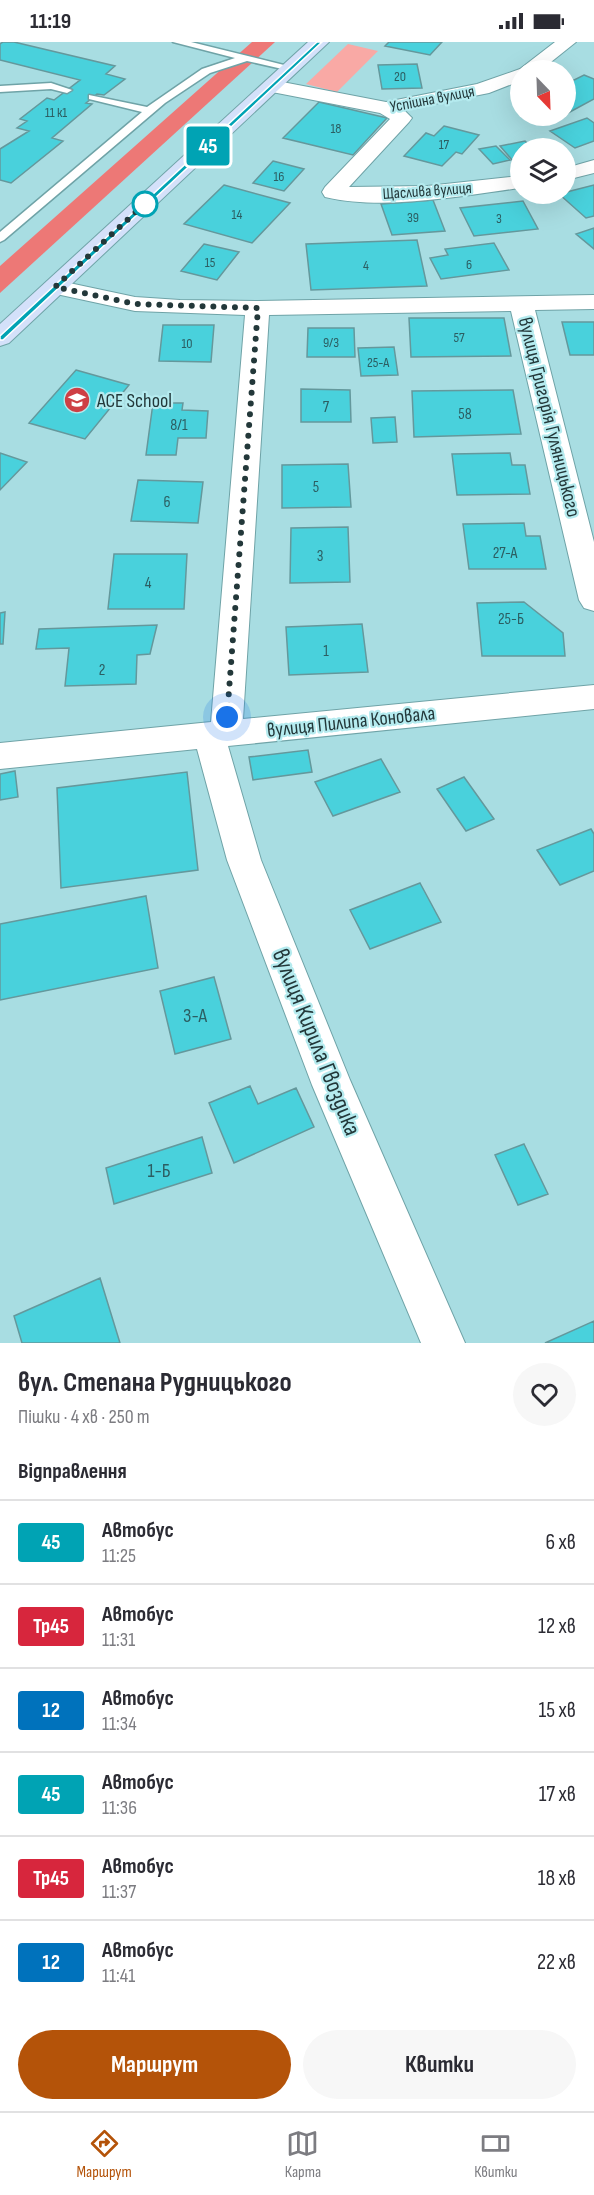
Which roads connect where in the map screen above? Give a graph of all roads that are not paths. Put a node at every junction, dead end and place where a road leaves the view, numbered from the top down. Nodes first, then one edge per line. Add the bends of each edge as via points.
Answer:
1 (178, 42) edge
2 (319, 42) edge
3 (562, 43) edge
4 (246, 58) junction
5 (541, 60) edge
6 (291, 68) junction
7 (510, 79) edge
8 (272, 86) junction
9 (0, 88) edge
10 (67, 90) dead end
11 (93, 97) dead end
12 (386, 108) junction
13 (150, 111) junction
14 (594, 166) edge
15 (576, 171) edge
16 (510, 183) edge
17 (0, 238) edge
18 (55, 287) junction
19 (594, 302) edge
20 (522, 304) junction
21 (258, 308) junction
22 (0, 338) edge
23 (594, 600) edge
24 (594, 697) edge
25 (217, 734) junction
26 (0, 756) edge
27 (443, 1343) edge

1 - 4 lane
2 - 6 main road
3 - 5 street
4 - 6 lane
4 - 13 lane via 206,71
6 - 8 main road
7 - 12 street, Успішна вулиця via 482,89
8 - 12 street, Успішна вулиця
8 - 18 main road
9 - 10 lane via 51,86
11 - 13 lane
12 - 16 street, Щаслива вулиця via 402,118 333,192 386,194
13 - 17 lane
14 - 15 street
18 - 21 street via 135,304
18 - 22 main road
19 - 20 street, вулиця Григорія Гуляницького
20 - 21 street
20 - 23 street, вулиця Григорія Гуляницького
21 - 25 street
24 - 25 street, вулиця Пилипа Коновала
25 - 26 street, вулиця Пилипа Коновала
25 - 27 street, вулиця Кирила Гвоздика via 244,860 332,1085

